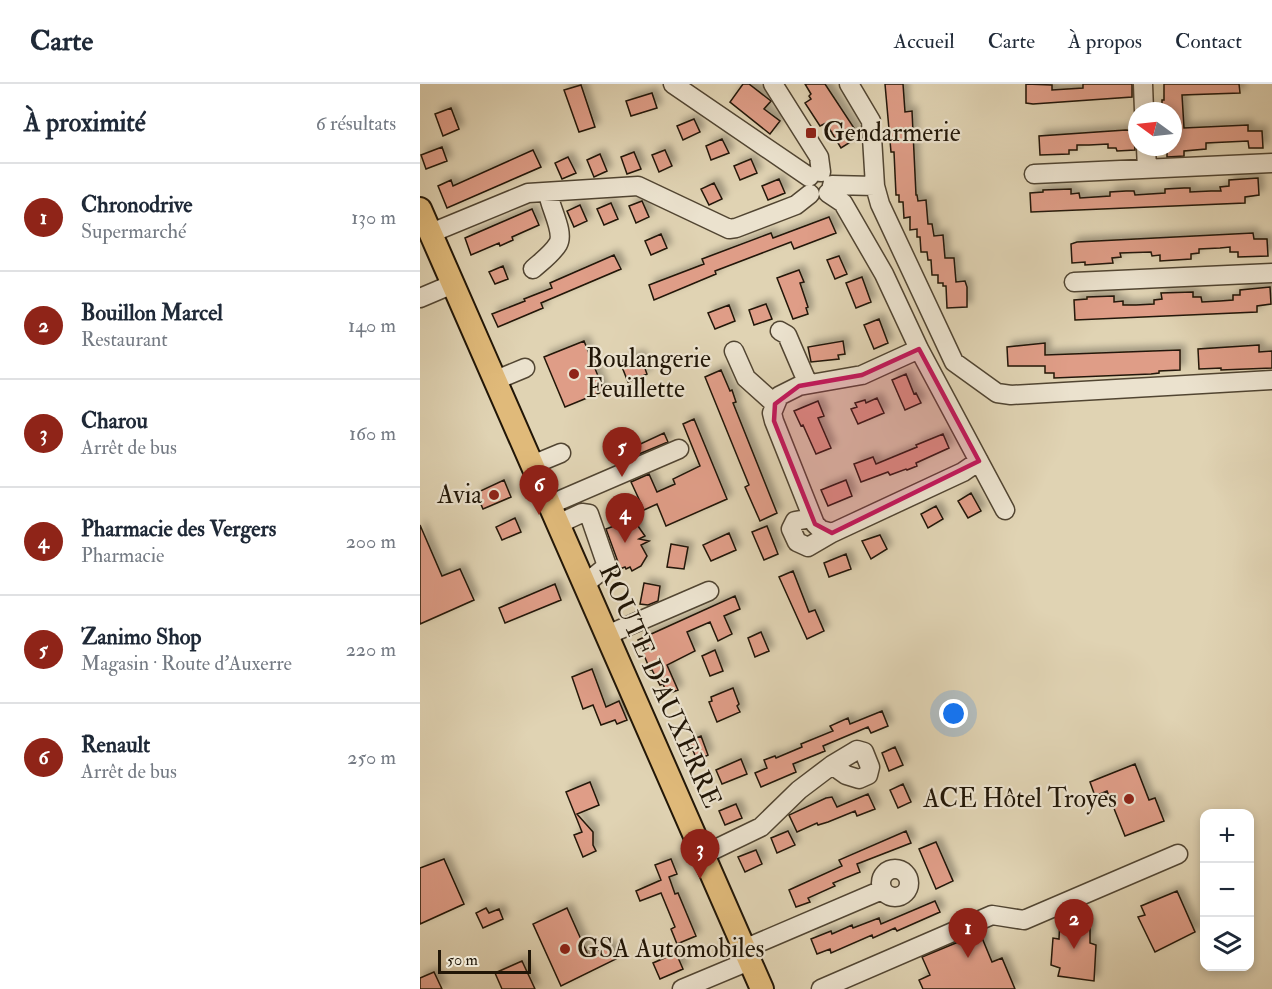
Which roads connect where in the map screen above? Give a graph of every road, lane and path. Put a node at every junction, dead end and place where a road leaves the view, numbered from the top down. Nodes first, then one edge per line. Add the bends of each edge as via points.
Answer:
1 (673, 84) edge
2 (774, 84) edge
3 (849, 84) edge
4 (1143, 84) edge
5 (1144, 102) edge
6 (1146, 156) edge
7 (1272, 163) edge
8 (1147, 169) junction
9 (1034, 174) dead end
10 (820, 184) junction
11 (875, 186) junction
12 (548, 192) junction
13 (420, 209) edge
14 (431, 233) junction
15 (533, 268) dead end
16 (1272, 273) edge
17 (1074, 282) dead end
18 (453, 284) junction
19 (420, 298) edge
20 (780, 331) dead end
21 (919, 349) junction
22 (734, 351) dead end
23 (525, 368) dead end
24 (1272, 380) edge
25 (496, 381) junction
26 (808, 384) junction
27 (775, 404) junction
28 (679, 449) dead end
29 (561, 453) dead end
30 (979, 461) junction
31 (532, 465) junction
32 (1005, 510) dead end
33 (554, 514) junction
34 (812, 518) junction
35 (831, 533) junction
36 (585, 584) junction
37 (709, 591) dead end
38 (607, 635) junction
39 (832, 765) dead end
40 (1179, 854) dead end
41 (703, 855) junction
42 (882, 890) dead end
43 (746, 955) junction
44 (682, 989) edge
45 (762, 989) edge
46 (821, 989) edge

1 - 10 street
2 - 10 street via 819,157
3 - 11 street via 871,121
4 - 5 street
6 - 8 street
7 - 8 street
8 - 9 street
10 - 11 street
10 - 12 street via 796,205 729,229 638,186
10 - 21 street via 849,213 884,274
11 - 24 street via 954,363 997,393
12 - 14 street via 522,195
12 - 15 street via 560,237 549,255
13 - 14 main road, ROUTE D'AUXERRE
14 - 18 main road, ROUTE D'AUXERRE
16 - 17 street
18 - 19 street
18 - 25 main road, ROUTE D'AUXERRE
20 - 26 street via 787,335
21 - 26 street via 862,375
21 - 30 street
22 - 27 street via 746,378
23 - 25 street
25 - 31 main road, ROUTE D'AUXERRE
26 - 27 street via 779,396
27 - 34 street via 774,422
28 - 33 street
29 - 31 street
30 - 32 street
30 - 35 street
31 - 33 main road, ROUTE D'AUXERRE
33 - 36 main road, ROUTE D'AUXERRE
33 - 36 street via 589,514 608,566
34 - 35 street via 821,530
34 - 35 street via 795,521 791,528 797,542 808,547
36 - 38 main road, ROUTE D'AUXERRE
37 - 38 street
38 - 41 main road, ROUTE D'AUXERRE
39 - 41 street via 798,790 761,827
40 - 46 street via 1024,920 992,915
41 - 43 main road, ROUTE D'AUXERRE
42 - 43 street
43 - 44 street
43 - 45 main road, ROUTE D'AUXERRE

